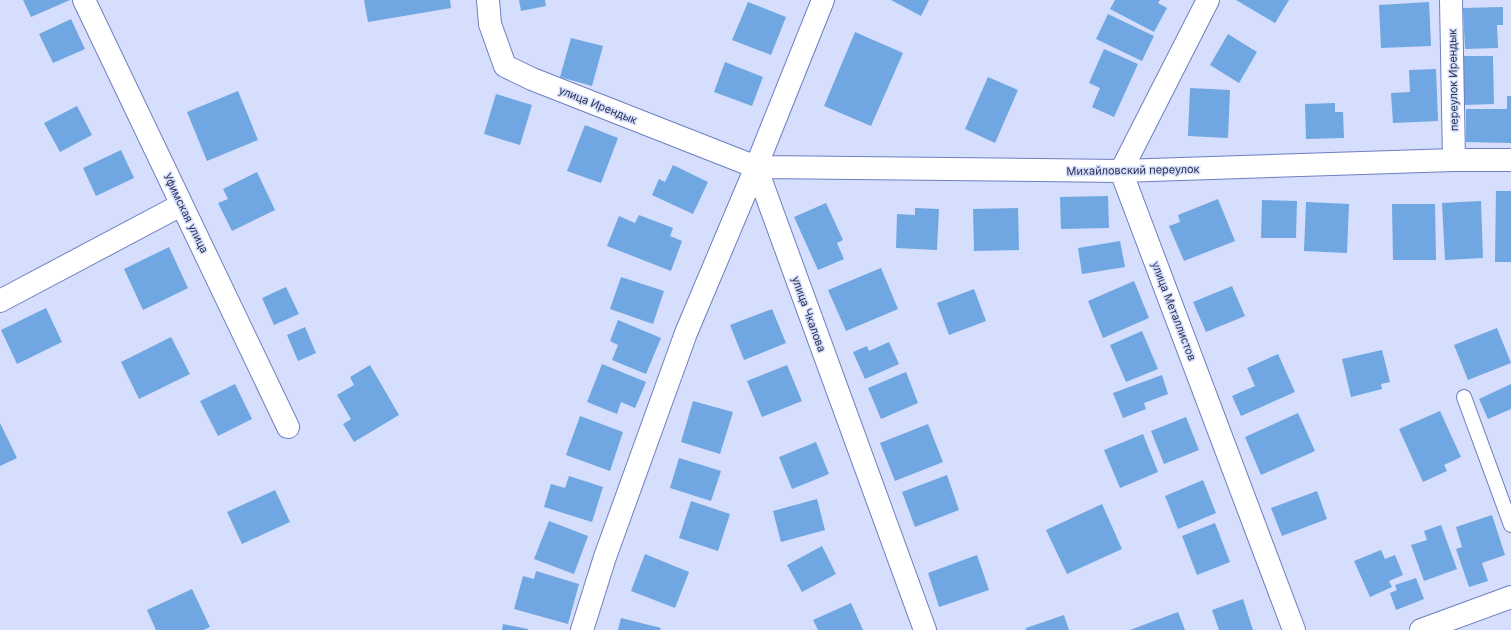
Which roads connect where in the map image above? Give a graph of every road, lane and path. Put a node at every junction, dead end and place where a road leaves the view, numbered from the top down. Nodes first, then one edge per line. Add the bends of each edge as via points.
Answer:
1 (84, 0) edge
2 (488, 0) edge
3 (823, 0) edge
4 (1208, 0) edge
5 (1451, 0) edge
6 (1454, 160) junction
7 (1511, 160) edge
8 (756, 167) junction
9 (1121, 172) junction
10 (181, 205) junction
11 (0, 301) edge
12 (1464, 397) dead end
13 (288, 426) dead end
14 (1511, 525) edge
15 (1511, 597) edge
16 (582, 630) edge
17 (925, 630) edge
18 (1294, 630) edge
19 (1420, 630) edge

1 - 10 street, Уфимская улица
2 - 8 street, улица Ирендык via 490,24 505,66
3 - 8 street
4 - 9 street
5 - 6 street, переулок Ирендык
6 - 7 street, Михайловский переулок
6 - 9 street, Михайловский переулок
8 - 9 street, Михайловский переулок
8 - 16 street via 686,333 605,556
8 - 17 street, улица Чкалова
9 - 18 street, улица Металлистов
10 - 11 street
10 - 13 street, Уфимская улица
12 - 14 lane
15 - 19 street

